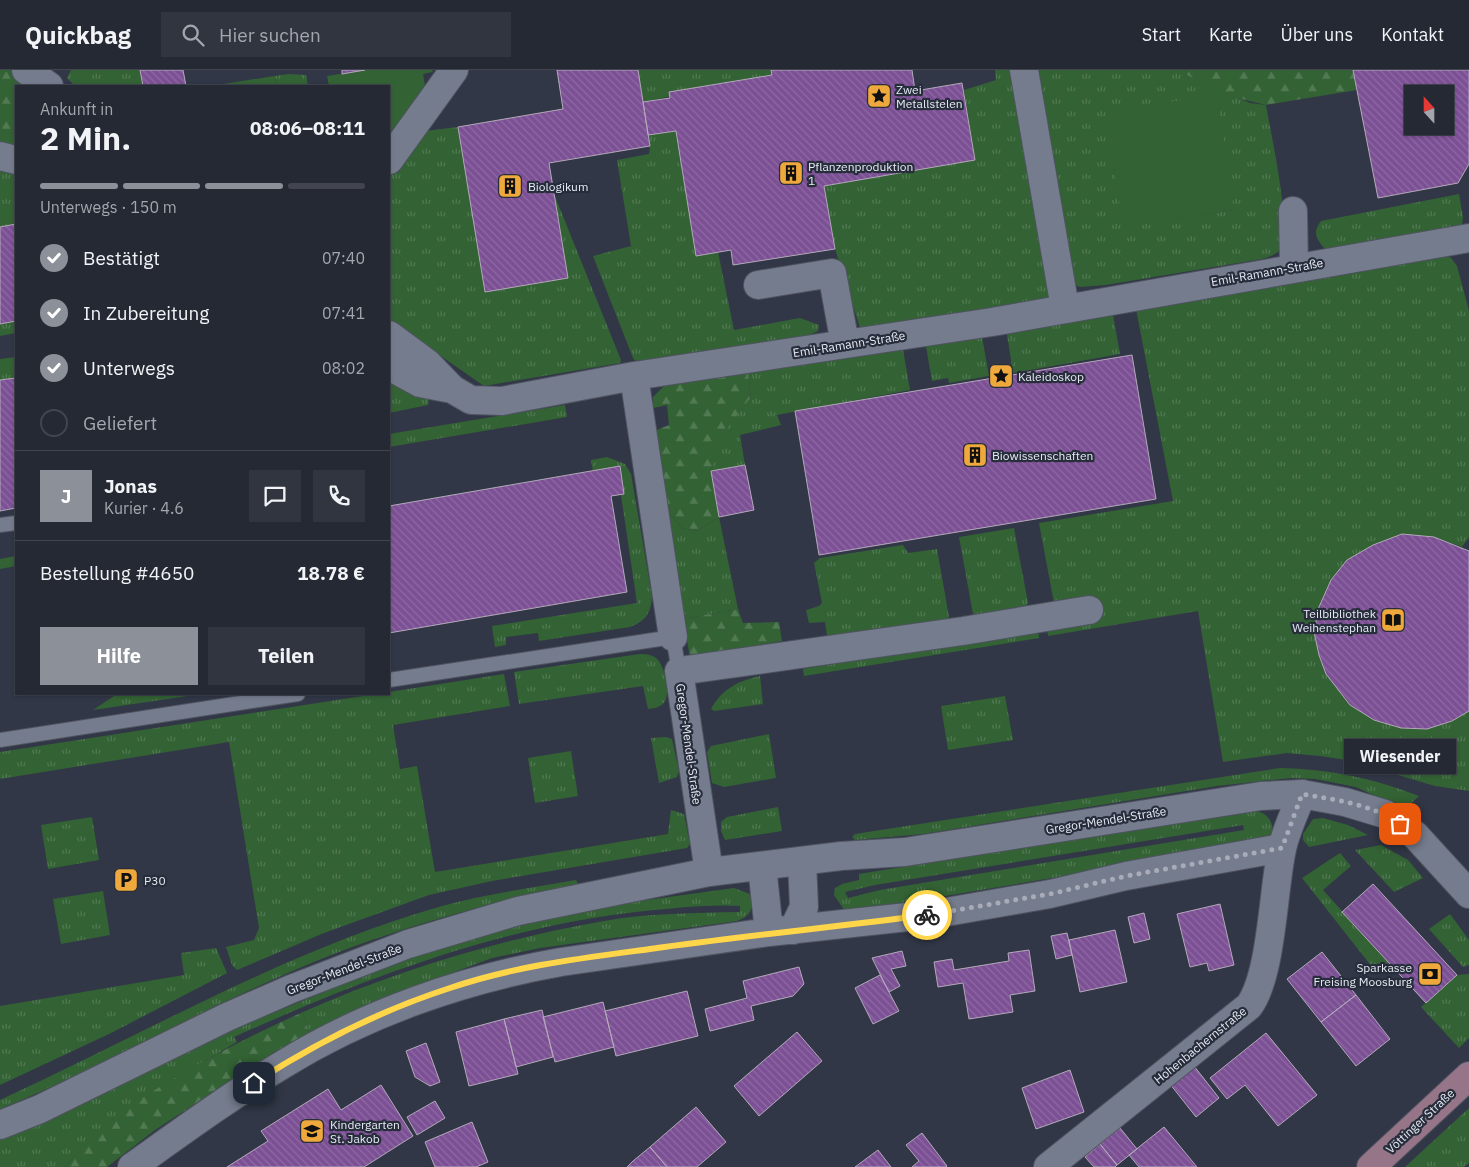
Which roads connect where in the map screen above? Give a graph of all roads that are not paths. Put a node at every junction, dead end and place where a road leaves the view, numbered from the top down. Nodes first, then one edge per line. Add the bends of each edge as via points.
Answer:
1 (26, 70) edge
2 (454, 70) edge
3 (1024, 70) edge
4 (48, 85) edge
5 (0, 156) edge
6 (391, 157) edge
7 (15, 160) edge
8 (1293, 211) dead end
9 (1469, 238) edge
10 (1294, 267) junction
11 (758, 285) dead end
12 (1065, 308) junction
13 (391, 336) edge
14 (845, 344) junction
15 (390, 367) edge
16 (634, 376) junction
17 (452, 389) junction
18 (15, 523) edge
19 (0, 525) edge
20 (1089, 610) dead end
21 (673, 637) junction
22 (679, 671) junction
23 (390, 680) edge
24 (292, 695) edge
25 (0, 740) edge
26 (1302, 794) junction
27 (1282, 848) junction
28 (802, 861) junction
29 (762, 866) junction
30 (709, 872) junction
31 (1469, 894) edge
32 (781, 931) junction
33 (1469, 1076) edge
34 (0, 1125) edge
35 (132, 1167) edge
36 (1048, 1167) edge
37 (1371, 1167) edge

1 - 4 street
2 - 6 street
3 - 12 street
5 - 7 street
8 - 10 street
9 - 10 street, Emil-Ramann-Straße
10 - 12 street, Emil-Ramann-Straße
11 - 14 street via 832,272
12 - 14 street, Emil-Ramann-Straße
13 - 17 street, Emil-Ramann-Straße via 428,363
14 - 16 street, Emil-Ramann-Straße
15 - 17 street, Emil-Ramann-Straße via 420,383
16 - 17 street, Emil-Ramann-Straße via 502,401 471,400
16 - 21 street
18 - 19 lane
20 - 22 street, Gregor-Mendel-Straße
21 - 22 lane
21 - 23 lane
22 - 30 street, Gregor-Mendel-Straße
24 - 25 lane
26 - 27 street, Hohenbachernstraße
26 - 28 street, Gregor-Mendel-Straße via 1261,796 905,852
26 - 31 street, Gregor-Mendel-Straße via 1386,814 1415,835
27 - 32 street via 935,914
27 - 36 street, Hohenbachernstraße via 1256,996 1241,1012
28 - 29 street, Gregor-Mendel-Straße
28 - 32 street via 804,907
29 - 30 street, Gregor-Mendel-Straße
29 - 32 street
30 - 34 street, Gregor-Mendel-Straße via 518,911 408,944 227,1017 48,1105
32 - 35 street via 529,967 450,988 360,1024 284,1064
33 - 37 main road, Vöttinger Straße

